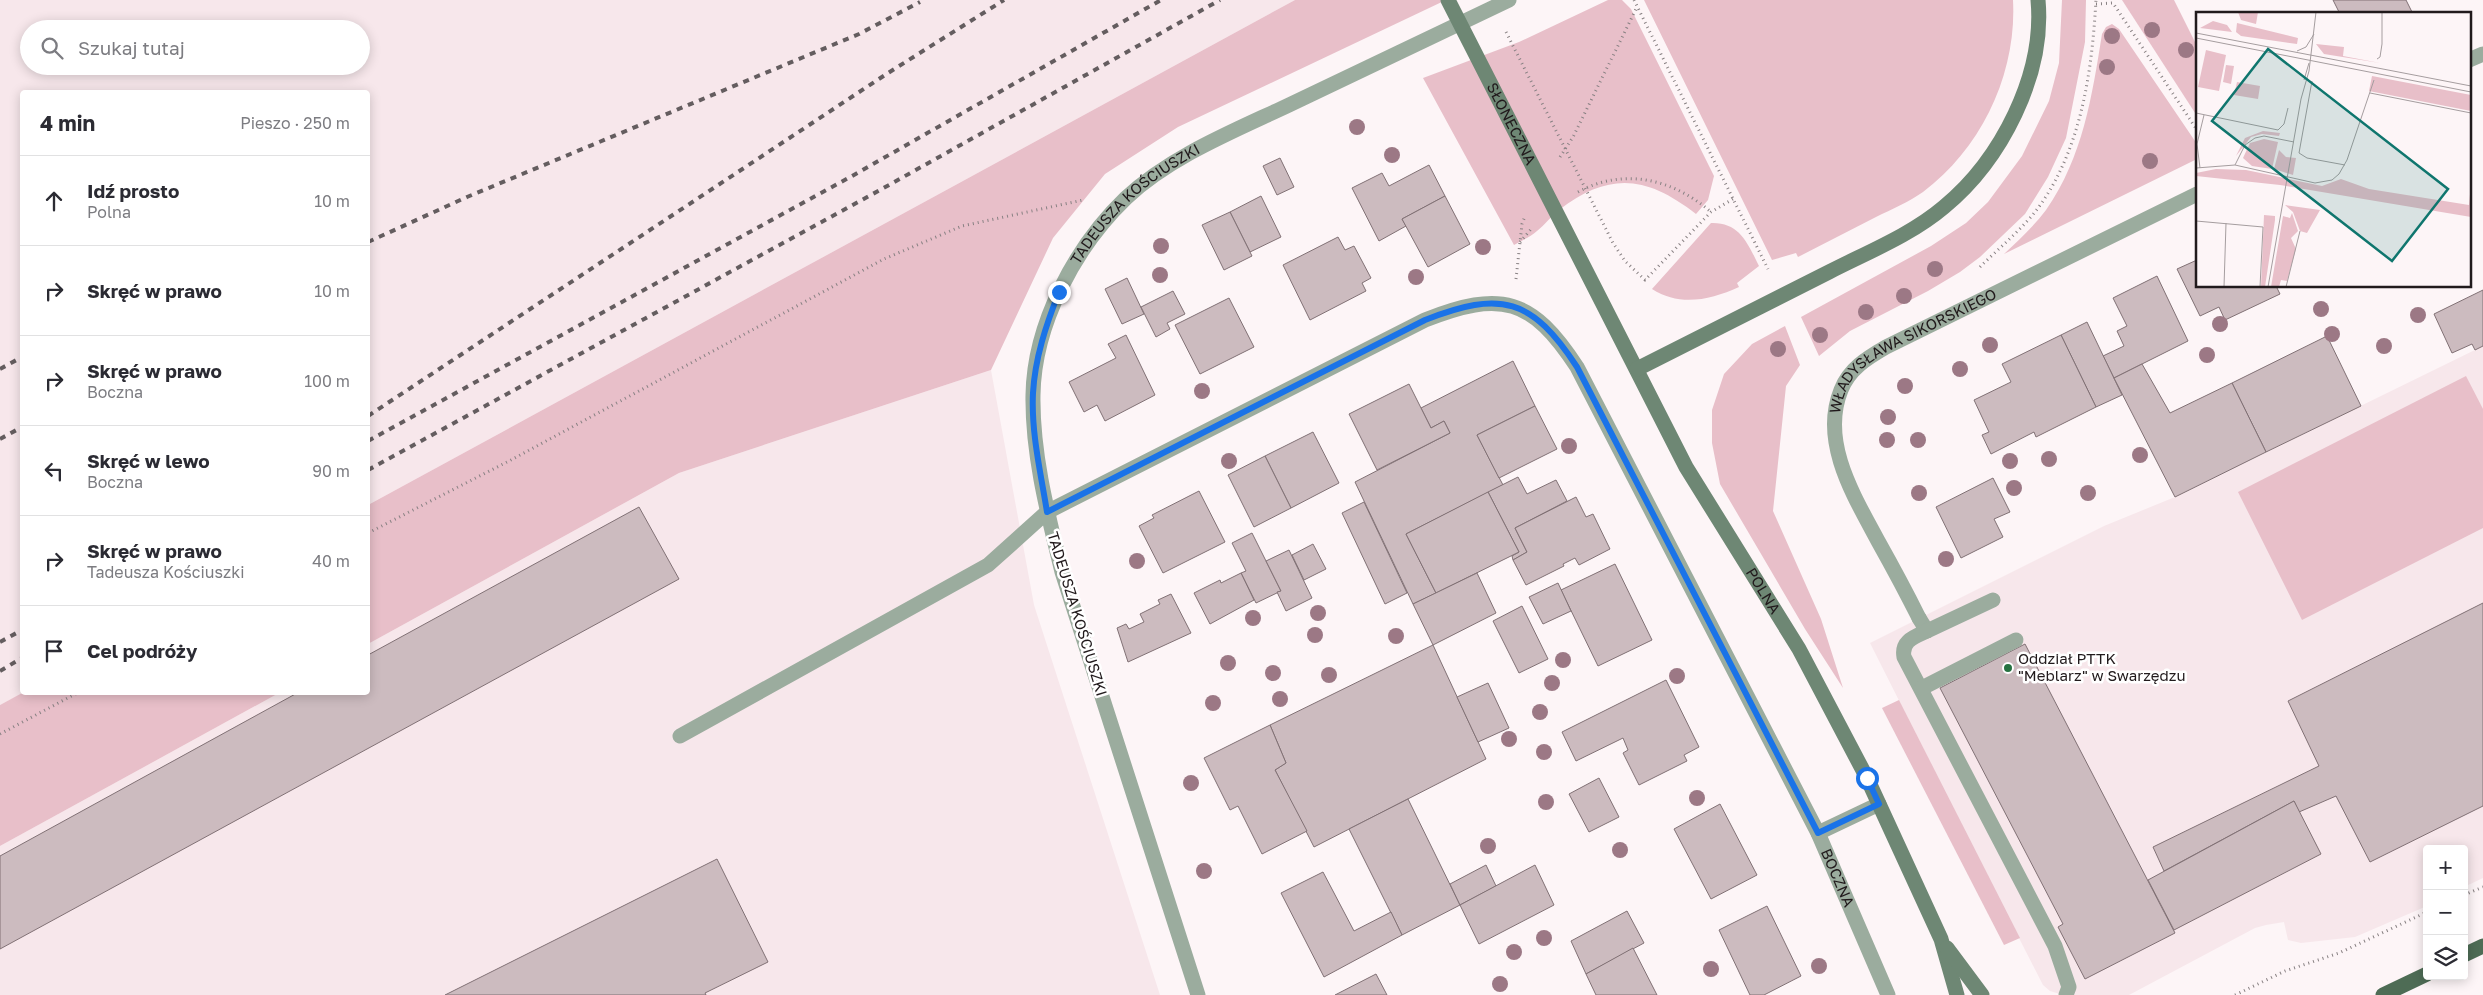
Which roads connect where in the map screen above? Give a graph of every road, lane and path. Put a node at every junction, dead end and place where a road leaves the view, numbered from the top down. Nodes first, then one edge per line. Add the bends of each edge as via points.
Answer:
1 (1448, 0) edge
2 (1509, 0) edge
3 (1634, 0) edge
4 (2038, 0) edge
5 (2095, 2) edge
6 (2112, 2) edge
7 (1637, 7) junction
8 (1503, 27) dead end
9 (2483, 54) edge
10 (2470, 60) edge
11 (2196, 128) edge
12 (1558, 160) dead end
13 (1595, 184) dead end
14 (2196, 194) edge
15 (1126, 198) junction
16 (1733, 199) junction
17 (1529, 208) dead end
18 (1711, 212) junction
19 (1574, 248) joint
20 (1768, 269) dead end
21 (1976, 271) dead end
22 (1515, 286) dead end
23 (1637, 370) junction
24 (1047, 512) junction
25 (370, 532) edge
26 (1993, 600) dead end
27 (1923, 624) junction
28 (2016, 640) dead end
29 (1922, 688) junction
30 (73, 695) edge
31 (0, 734) edge
32 (680, 736) dead end
33 (1879, 804) junction
34 (1818, 833) junction
35 (2483, 887) edge
36 (2468, 893) edge
37 (2423, 914) edge
38 (1941, 939) junction
39 (2483, 946) edge
40 (2468, 953) edge
41 (2423, 976) edge
42 (1198, 995) edge
43 (1888, 995) edge
44 (1957, 995) edge
45 (1982, 995) edge
46 (2066, 995) edge
47 (2235, 995) edge
48 (2383, 995) edge

1 - 19 street, SŁONECZNA
2 - 15 street, TADEUSZA KOŚCIUSZKI via 1188,155
3 - 7 path
4 - 23 street via 2036,50 2019,104 1977,174 1954,199 1908,231
5 - 6 path
5 - 21 path via 2085,93 2063,166 2027,221
6 - 11 path
7 - 12 path via 1573,137
7 - 16 path
8 - 18 path via 1607,231 1625,261 1645,280
9 - 10 street
13 - 18 path via 1624,177 1648,179 1687,194
14 - 27 street, WŁADYSŁAWA SIKORSKIEGO via 1886,347 1860,363 1846,380 1836,405 1834,422 1839,456 1852,493
15 - 24 street, TADEUSZA KOŚCIUSZKI via 1097,231 1059,292 1038,355 1033,394 1035,431
15 - 25 path via 1089,199 962,226 884,260 510,461
16 - 18 path
16 - 20 path
17 - 22 path via 1522,224
19 - 23 street, POLNA
23 - 33 street, POLNA via 1686,467 1799,649
24 - 32 street, BOCZNA via 988,565
24 - 34 street, BOCZNA via 1425,320 1489,303 1522,309 1556,337 1577,367
24 - 42 street, TADEUSZA KOŚCIUSZKI via 1062,572
26 - 27 street
27 - 29 street via 1902,649
28 - 29 street
29 - 46 street via 2055,946 2069,987
30 - 31 path
33 - 34 street
33 - 38 street, POLNA
34 - 43 street, BOCZNA
35 - 36 path
37 - 47 path via 2340,953 2285,971
38 - 44 street, POLNA
38 - 45 street, POLNA
39 - 40 main road
41 - 48 main road

